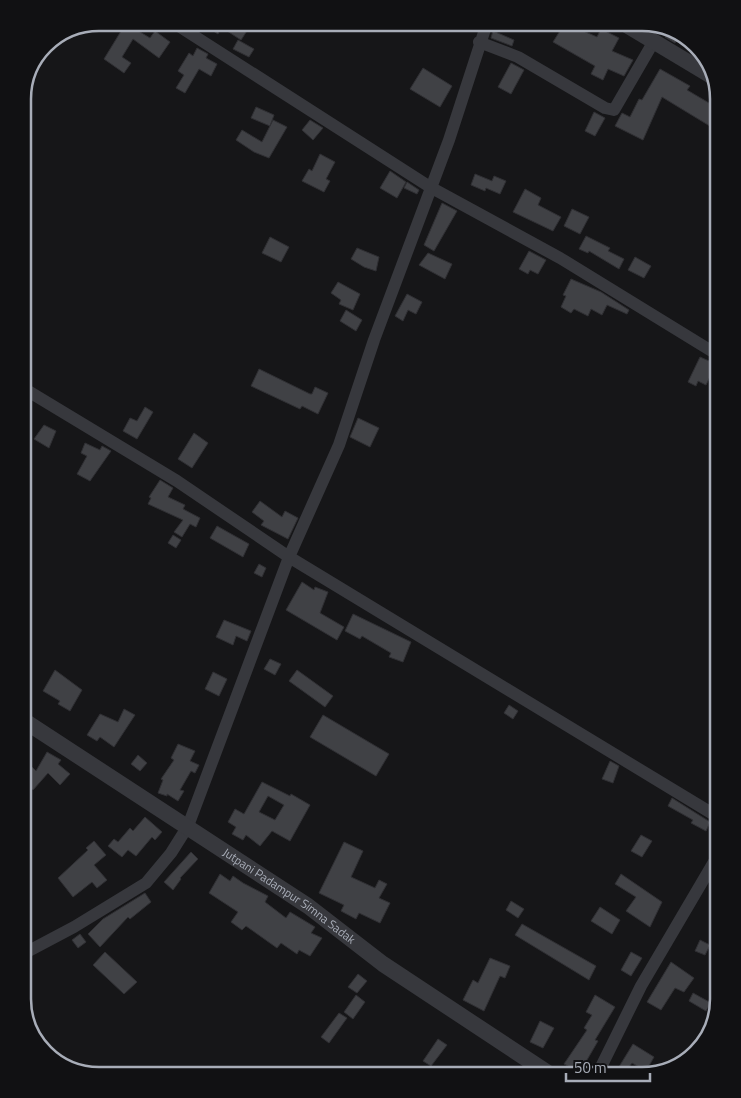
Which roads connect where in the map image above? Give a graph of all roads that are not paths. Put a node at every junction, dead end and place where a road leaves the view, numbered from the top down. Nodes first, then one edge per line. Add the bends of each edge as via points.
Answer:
1 (188, 31) edge
2 (483, 31) edge
3 (637, 31) edge
4 (654, 41) junction
5 (478, 42) junction
6 (705, 72) edge
7 (430, 187) junction
8 (710, 350) edge
9 (31, 393) edge
10 (289, 557) junction
11 (31, 726) edge
12 (710, 812) edge
13 (188, 826) junction
14 (710, 869) edge
15 (31, 949) edge
16 (538, 1067) edge
17 (601, 1067) edge

1 - 7 street
2 - 5 street
3 - 4 street
4 - 5 street via 614,110 518,57
4 - 6 street
5 - 7 street via 449,140
7 - 8 street via 560,258
7 - 10 street via 338,445
9 - 10 street via 160,470
10 - 12 street
10 - 13 street
11 - 13 street, Jutpani Padampur Simna Sadak
13 - 15 street via 171,853 146,882
13 - 16 street, Jutpani Padampur Simna Sadak via 308,906 383,964
14 - 17 street via 641,986

